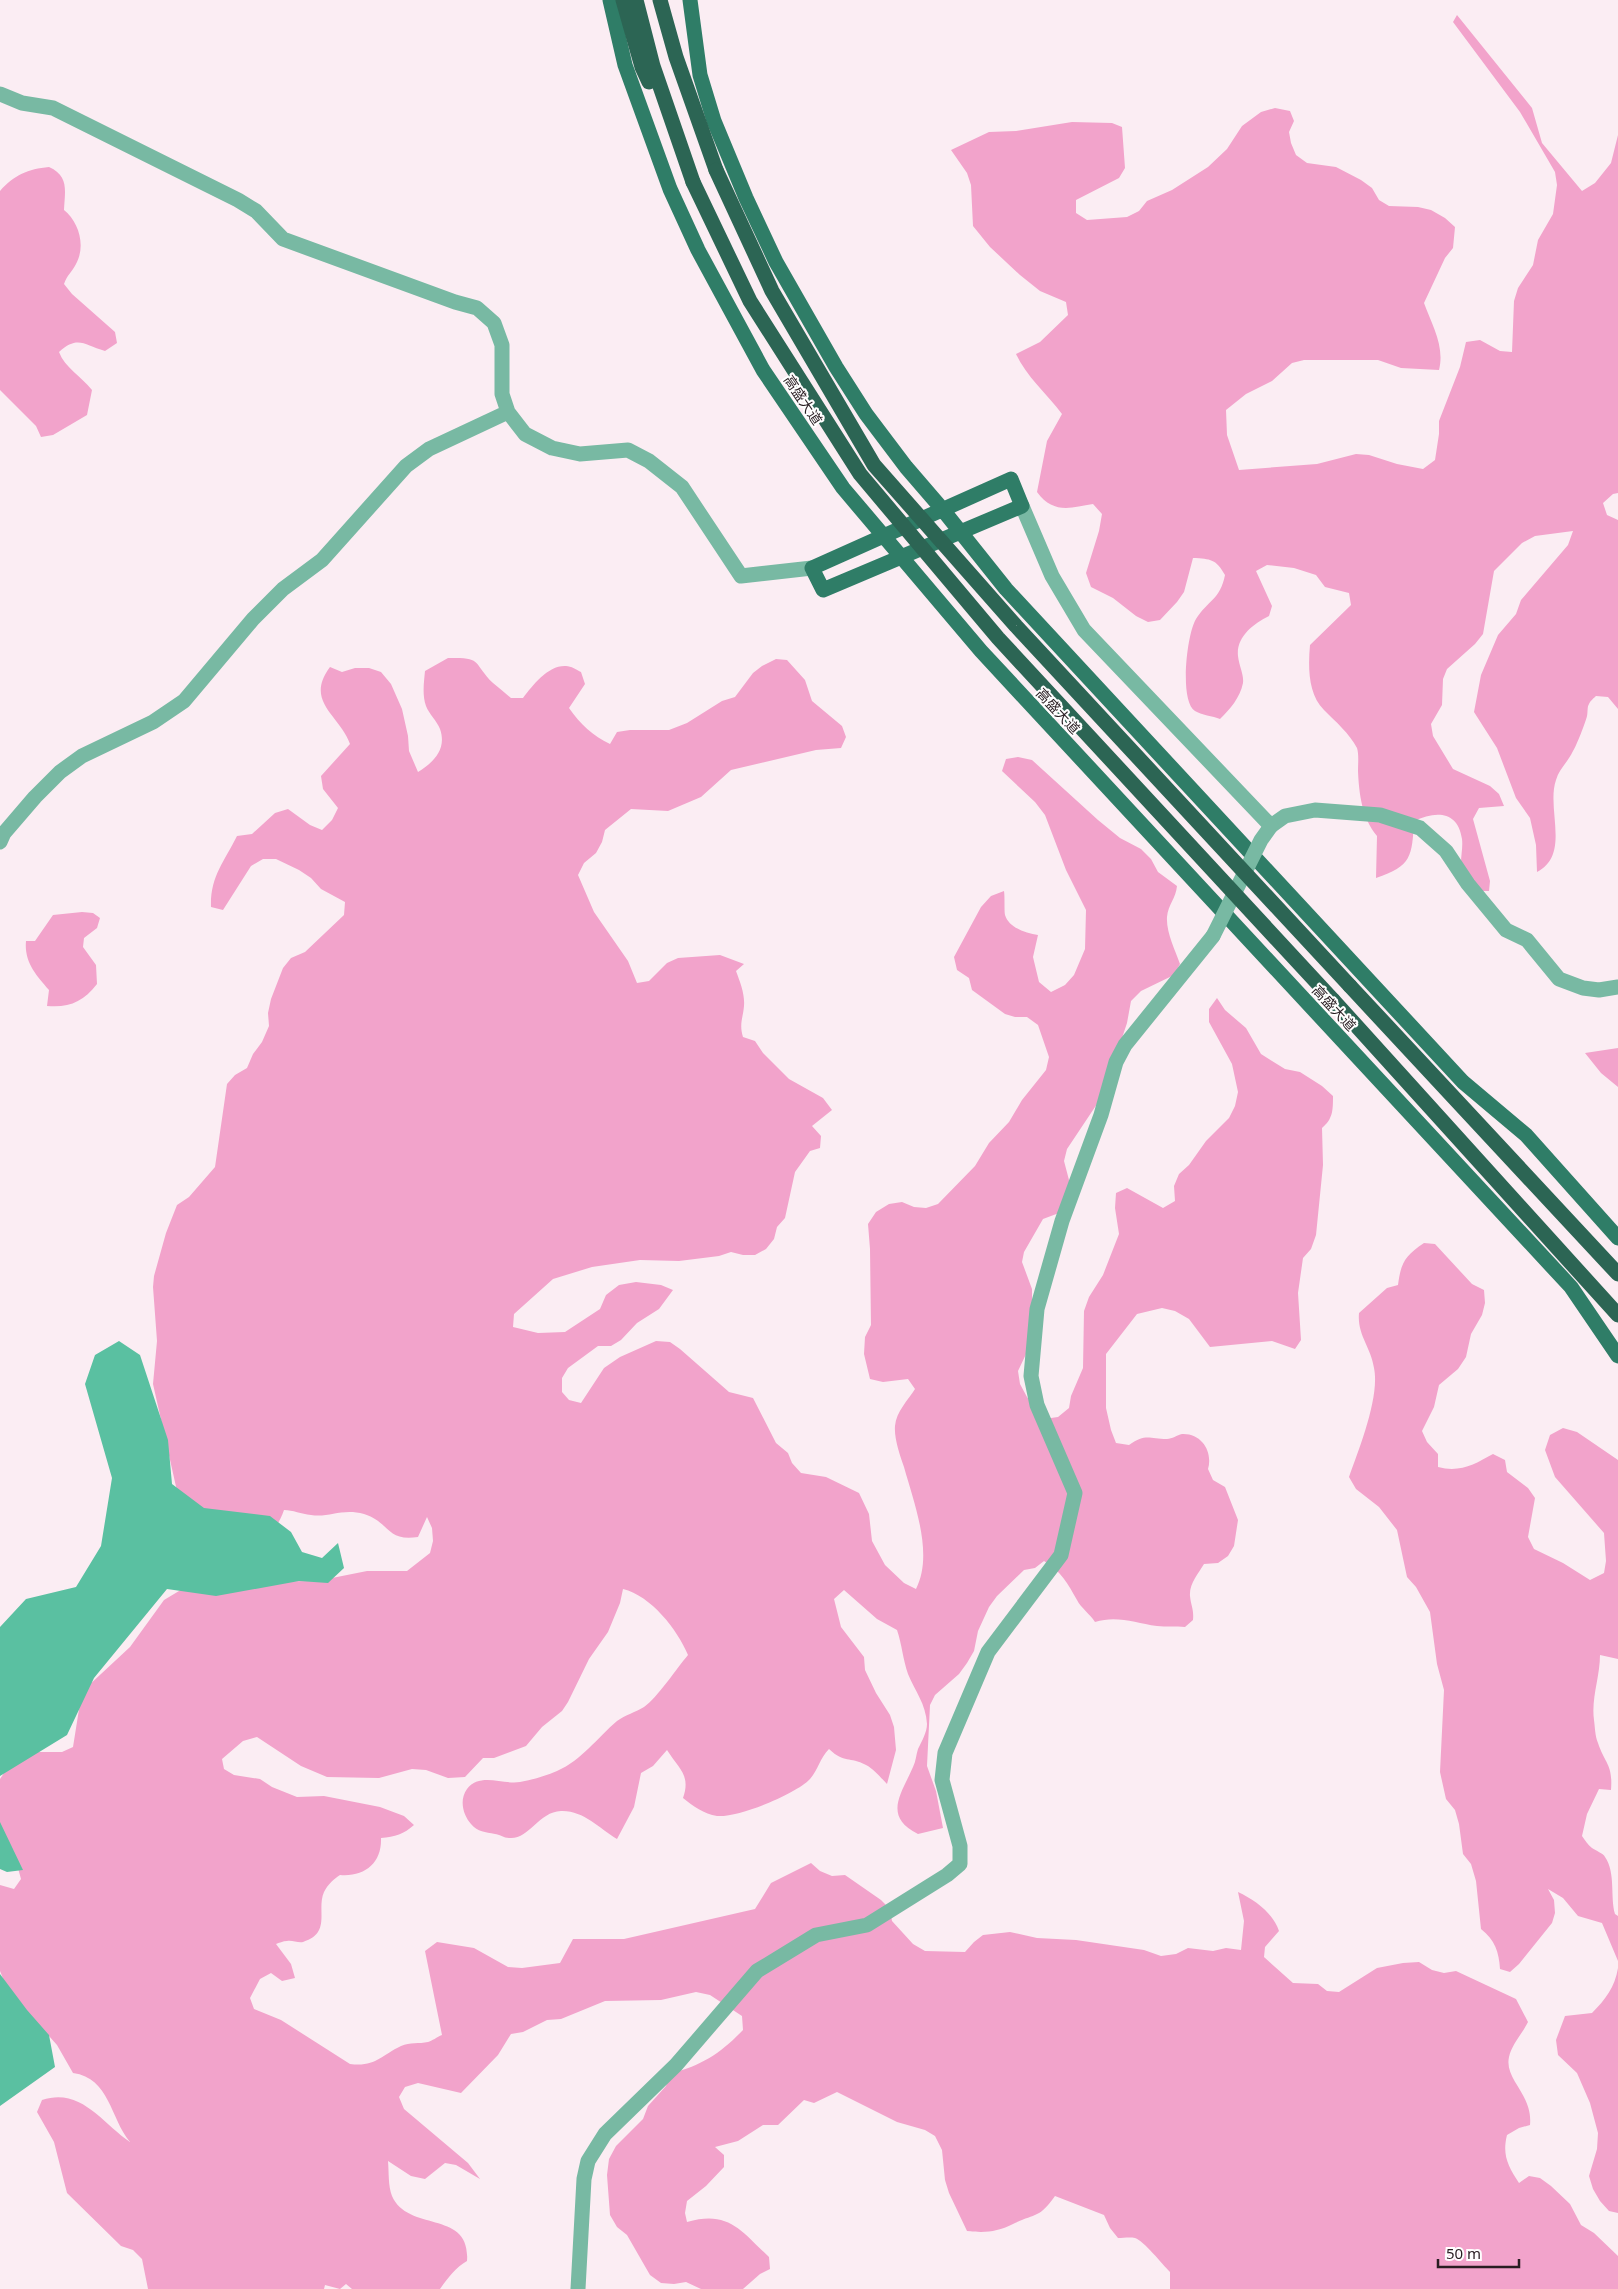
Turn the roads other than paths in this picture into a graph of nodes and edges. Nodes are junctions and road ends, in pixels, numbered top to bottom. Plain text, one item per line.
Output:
1 (610, 0) edge
2 (623, 0) edge
3 (636, 0) edge
4 (660, 0) edge
5 (670, 0) edge
6 (690, 0) edge
7 (676, 57) junction
8 (0, 94) edge
9 (681, 148) junction
10 (508, 412) junction
11 (1022, 506) junction
12 (943, 510) junction
13 (961, 531) junction
14 (884, 536) junction
15 (901, 556) junction
16 (812, 568) junction
17 (1271, 826) junction
18 (0, 842) edge
19 (1618, 987) edge
20 (1618, 1238) edge
21 (1615, 1270) edge
22 (1588, 1279) junction
23 (1618, 1315) edge
24 (1618, 1321) edge
25 (1618, 1356) edge
26 (578, 2289) edge

1 - 14 main road, 高盛大道
2 - 9 highway
3 - 9 highway, 高盛大道
4 - 7 highway, 高盛大道
5 - 7 highway
6 - 12 main road
7 - 21 highway, 高盛大道, bridge
8 - 10 street
9 - 22 highway, 高盛大道, bridge
10 - 16 street
10 - 18 street
11 - 12 main road
11 - 13 main road
11 - 17 street
12 - 13 main road
12 - 14 main road
13 - 15 main road
13 - 20 main road
14 - 15 main road, 高盛大道
14 - 16 main road
15 - 16 main road
15 - 25 main road, 高盛大道
17 - 19 street
17 - 26 street, bridge
22 - 23 highway, 高盛大道
22 - 24 highway

